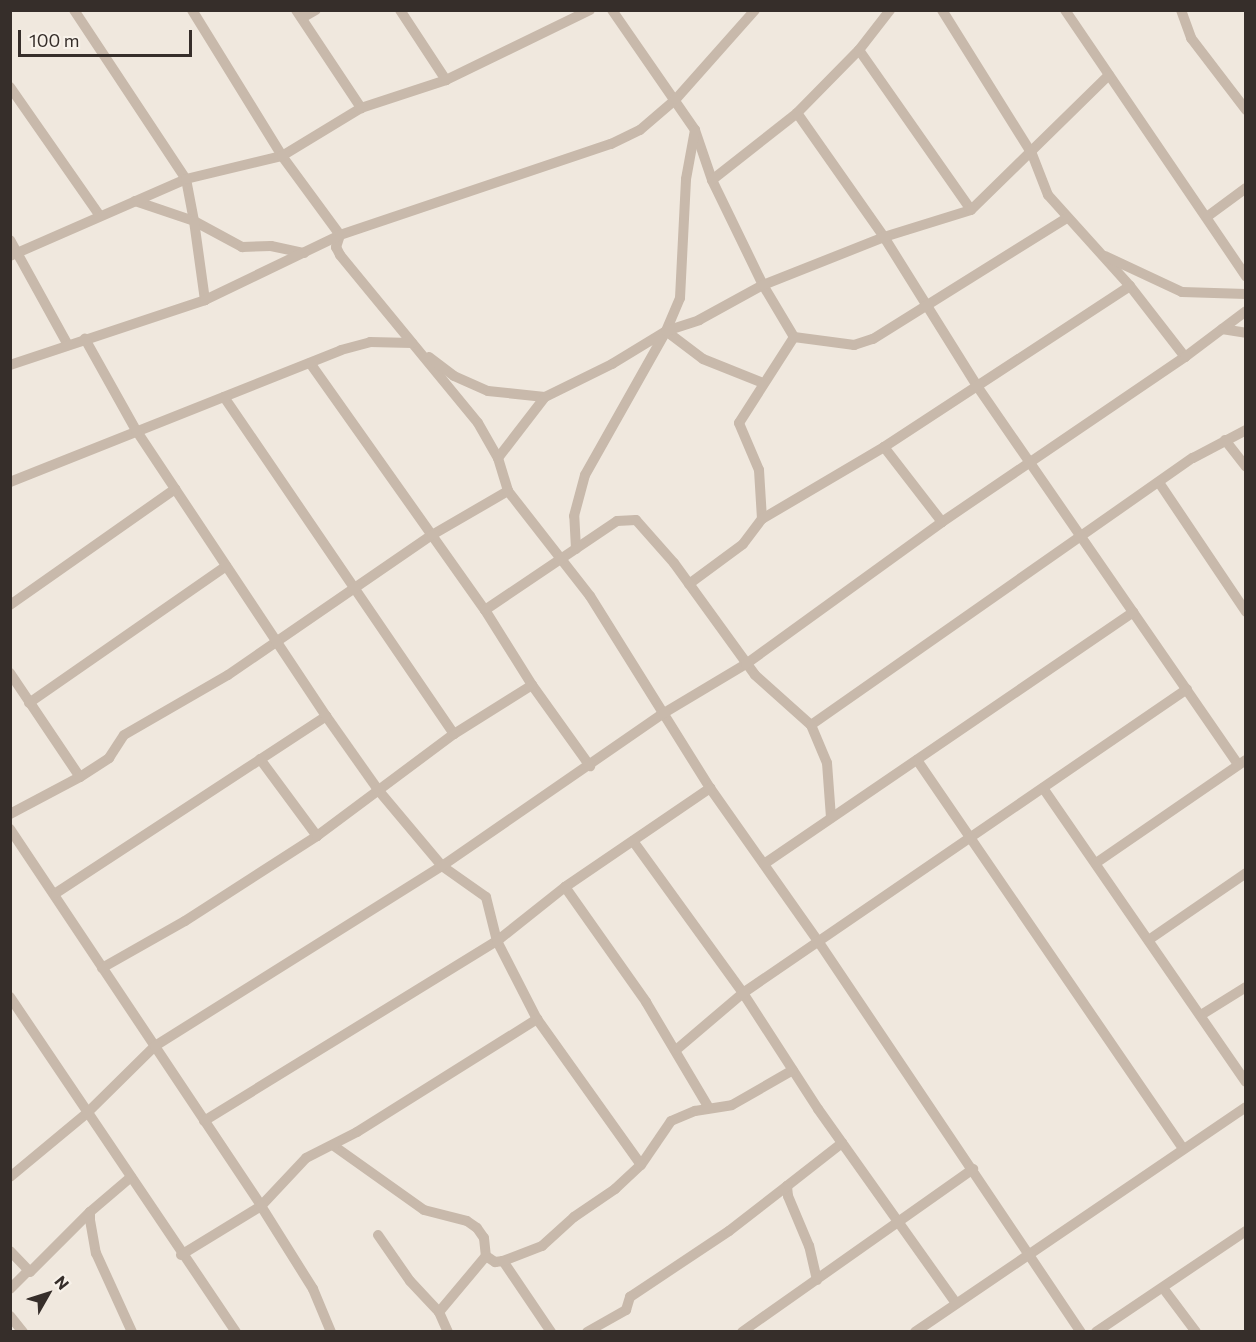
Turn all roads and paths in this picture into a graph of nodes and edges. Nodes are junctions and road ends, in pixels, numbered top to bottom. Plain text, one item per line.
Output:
1 (74, 10) edge
2 (192, 10) edge
3 (316, 10) edge
4 (400, 10) edge
5 (590, 10) edge
6 (612, 10) edge
7 (755, 10) edge
8 (874, 10) edge
9 (890, 10) edge
10 (942, 10) edge
11 (1065, 10) edge
12 (1181, 10) edge
13 (299, 14) edge
14 (881, 22) junction
15 (859, 50) junction
16 (1109, 75) junction
17 (446, 80) junction
18 (10, 87) edge
19 (676, 99) junction
20 (360, 108) junction
21 (1245, 110) edge
22 (797, 113) junction
23 (695, 130) junction
24 (1032, 154) junction
25 (282, 156) junction
26 (186, 179) junction
27 (712, 180) junction
28 (1245, 188) edge
29 (135, 201) junction
30 (970, 210) junction
31 (100, 216) junction
32 (1208, 216) junction
33 (1067, 219) junction
34 (194, 221) junction
35 (340, 235) junction
36 (884, 237) junction
37 (10, 240) edge
38 (304, 253) junction
39 (1099, 253) junction
40 (15, 254) edge
41 (1245, 276) edge
42 (763, 285) junction
43 (1130, 286) junction
44 (1245, 294) edge
45 (205, 300) junction
46 (927, 307) junction
47 (1245, 311) edge
48 (1222, 329) junction
49 (666, 331) junction
50 (1245, 333) edge
51 (794, 337) junction
52 (85, 339) junction
53 (410, 341) junction
54 (68, 345) junction
55 (1185, 357) junction
56 (310, 363) junction
57 (10, 365) edge
58 (763, 383) junction
59 (977, 386) junction
60 (224, 397) junction
61 (545, 397) junction
62 (1245, 429) edge
63 (137, 432) junction
64 (1225, 440) junction
65 (884, 447) junction
66 (498, 458) junction
67 (1033, 461) junction
68 (1245, 467) edge
69 (10, 482) edge
70 (1160, 484) junction
71 (175, 489) junction
72 (508, 490) junction
73 (762, 519) junction
74 (942, 522) junction
75 (432, 535) junction
76 (1083, 536) junction
77 (576, 549) junction
78 (561, 560) junction
79 (226, 566) junction
80 (689, 584) junction
81 (354, 588) junction
82 (10, 604) edge
83 (485, 610) junction
84 (1133, 612) junction
85 (1245, 612) edge
86 (275, 639) junction
87 (746, 664) junction
88 (10, 673) edge
89 (532, 685) junction
90 (1186, 689) junction
91 (29, 703) junction
92 (664, 713) junction
93 (326, 716) junction
94 (811, 725) junction
95 (454, 734) junction
96 (260, 759) junction
97 (917, 760) junction
98 (1242, 762) edge
99 (590, 766) junction
100 (81, 777) junction
101 (710, 788) junction
102 (1043, 788) junction
103 (379, 791) junction
104 (10, 814) edge
105 (831, 817) junction
106 (10, 830) edge
107 (316, 836) junction
108 (969, 837) junction
109 (633, 841) junction
110 (1096, 862) junction
111 (764, 864) junction
112 (441, 866) junction
113 (1245, 873) edge
114 (566, 888) junction
115 (56, 893) junction
116 (1150, 939) junction
117 (496, 941) junction
118 (818, 941) junction
119 (102, 968) junction
120 (1245, 987) edge
121 (743, 993) junction
122 (10, 997) edge
123 (1201, 1016) junction
124 (537, 1019) junction
125 (155, 1046) junction
126 (676, 1050) junction
127 (793, 1070) junction
128 (1245, 1082) edge
129 (1245, 1107) edge
130 (709, 1108) junction
131 (87, 1113) junction
132 (204, 1121) junction
133 (842, 1143) junction
134 (334, 1146) junction
135 (1183, 1149) junction
136 (641, 1165) junction
137 (973, 1169) junction
138 (131, 1177) junction
139 (10, 1178) edge
140 (787, 1186) junction
141 (261, 1206) junction
142 (90, 1212) junction
143 (900, 1222) junction
144 (378, 1234) dead end
145 (1244, 1234) edge
146 (10, 1251) edge
147 (1030, 1252) junction
148 (181, 1255) junction
149 (486, 1256) junction
150 (503, 1261) junction
151 (28, 1271) junction
152 (817, 1280) junction
153 (1162, 1288) junction
154 (10, 1289) edge
155 (956, 1303) junction
156 (439, 1312) junction
157 (10, 1316) edge
158 (24, 1332) edge
159 (132, 1332) edge
160 (236, 1332) edge
161 (331, 1332) edge
162 (448, 1332) edge
163 (551, 1332) edge
164 (587, 1332) edge
165 (742, 1332) edge
166 (915, 1332) edge
167 (1081, 1332) edge
168 (1096, 1332) edge
169 (1196, 1332) edge

1 - 26 street
2 - 25 street
3 - 13 street
4 - 17 street
5 - 17 street
6 - 19 street
7 - 19 street
8 - 14 street
9 - 14 street
10 - 24 street
11 - 16 street
12 - 21 street
13 - 20 street
14 - 15 street
15 - 22 street
15 - 30 street
16 - 24 street
16 - 32 street
17 - 20 street
18 - 31 street
19 - 23 street
19 - 35 street
20 - 25 street
22 - 27 street
22 - 36 street
23 - 27 street
23 - 49 street
24 - 30 street
24 - 33 street
25 - 26 street
25 - 35 street
26 - 29 street
26 - 34 street
27 - 42 street
28 - 32 street
29 - 31 street
29 - 34 street
30 - 36 street
31 - 40 street
32 - 41 street
33 - 39 street
33 - 46 street
34 - 38 street
34 - 45 street
35 - 38 street
35 - 53 street
36 - 42 street
36 - 46 street
37 - 40 street
38 - 45 street
39 - 43 street
39 - 44 street
40 - 54 street
42 - 49 street
42 - 51 street
43 - 55 street
43 - 59 street
45 - 52 street
46 - 51 street
46 - 59 street
47 - 48 street
48 - 50 street
48 - 55 street
49 - 58 street
49 - 61 street
49 - 77 street
51 - 58 street
52 - 54 street
52 - 63 street
53 - 56 street
53 - 61 street
53 - 66 street
54 - 57 street
55 - 67 street
56 - 60 street
56 - 75 street
58 - 73 street
59 - 65 street
59 - 67 street
60 - 63 street
60 - 81 street
61 - 66 street
62 - 64 street
63 - 69 street
63 - 71 street
64 - 68 street
64 - 70 street
65 - 73 street
65 - 74 street
66 - 72 street
67 - 74 street
67 - 76 street
70 - 76 street
70 - 85 street
71 - 79 street
71 - 82 street
72 - 75 street
72 - 78 street
73 - 80 street
74 - 87 street
75 - 81 street
75 - 83 street
76 - 84 street
76 - 94 street
77 - 78 street
77 - 80 street
78 - 83 street
78 - 92 street
79 - 86 street
79 - 91 street
80 - 87 street
81 - 86 street
81 - 95 street
83 - 89 street
84 - 90 street
84 - 97 street
86 - 93 street
86 - 100 street
87 - 92 street
87 - 94 street
88 - 91 street
89 - 95 street
89 - 99 street
90 - 98 street
90 - 102 street
91 - 100 street
92 - 99 street
92 - 101 street
93 - 96 street
93 - 103 street
94 - 105 street
95 - 103 street
96 - 107 street
96 - 115 street
97 - 105 street
97 - 108 street
98 - 110 street
99 - 112 street
100 - 104 street
101 - 109 street
101 - 111 street
102 - 108 street
102 - 110 street
103 - 107 street
103 - 112 street
105 - 111 street
106 - 115 street
107 - 119 street
108 - 118 street
108 - 135 street
109 - 114 street
109 - 121 street
110 - 116 street
111 - 118 street
112 - 117 street
112 - 125 street
113 - 116 street
114 - 117 street
114 - 126 street
115 - 119 street
116 - 123 street
117 - 124 street
117 - 132 street
118 - 121 street
118 - 137 street
119 - 125 street
120 - 123 street
121 - 126 street
121 - 127 street
122 - 131 street
123 - 128 street
124 - 134 street
124 - 136 street
125 - 131 street
125 - 132 street
126 - 130 street
127 - 130 street
127 - 133 street
129 - 135 street
130 - 136 street
131 - 138 street
131 - 139 street
132 - 141 street
133 - 140 street
133 - 143 street
134 - 141 street
134 - 149 street
135 - 147 street
136 - 150 street
137 - 143 street
137 - 147 street
138 - 142 street
138 - 148 street
140 - 152 street
140 - 164 street
141 - 148 street
141 - 161 street
142 - 151 street
142 - 159 street
143 - 152 street
143 - 155 street
144 - 156 street
145 - 153 street
146 - 151 street
147 - 155 street
147 - 167 street
148 - 160 street
149 - 150 street
149 - 156 street
150 - 163 street
151 - 154 street
152 - 165 street
153 - 168 street
153 - 169 street
155 - 166 street
156 - 162 street
157 - 158 street

